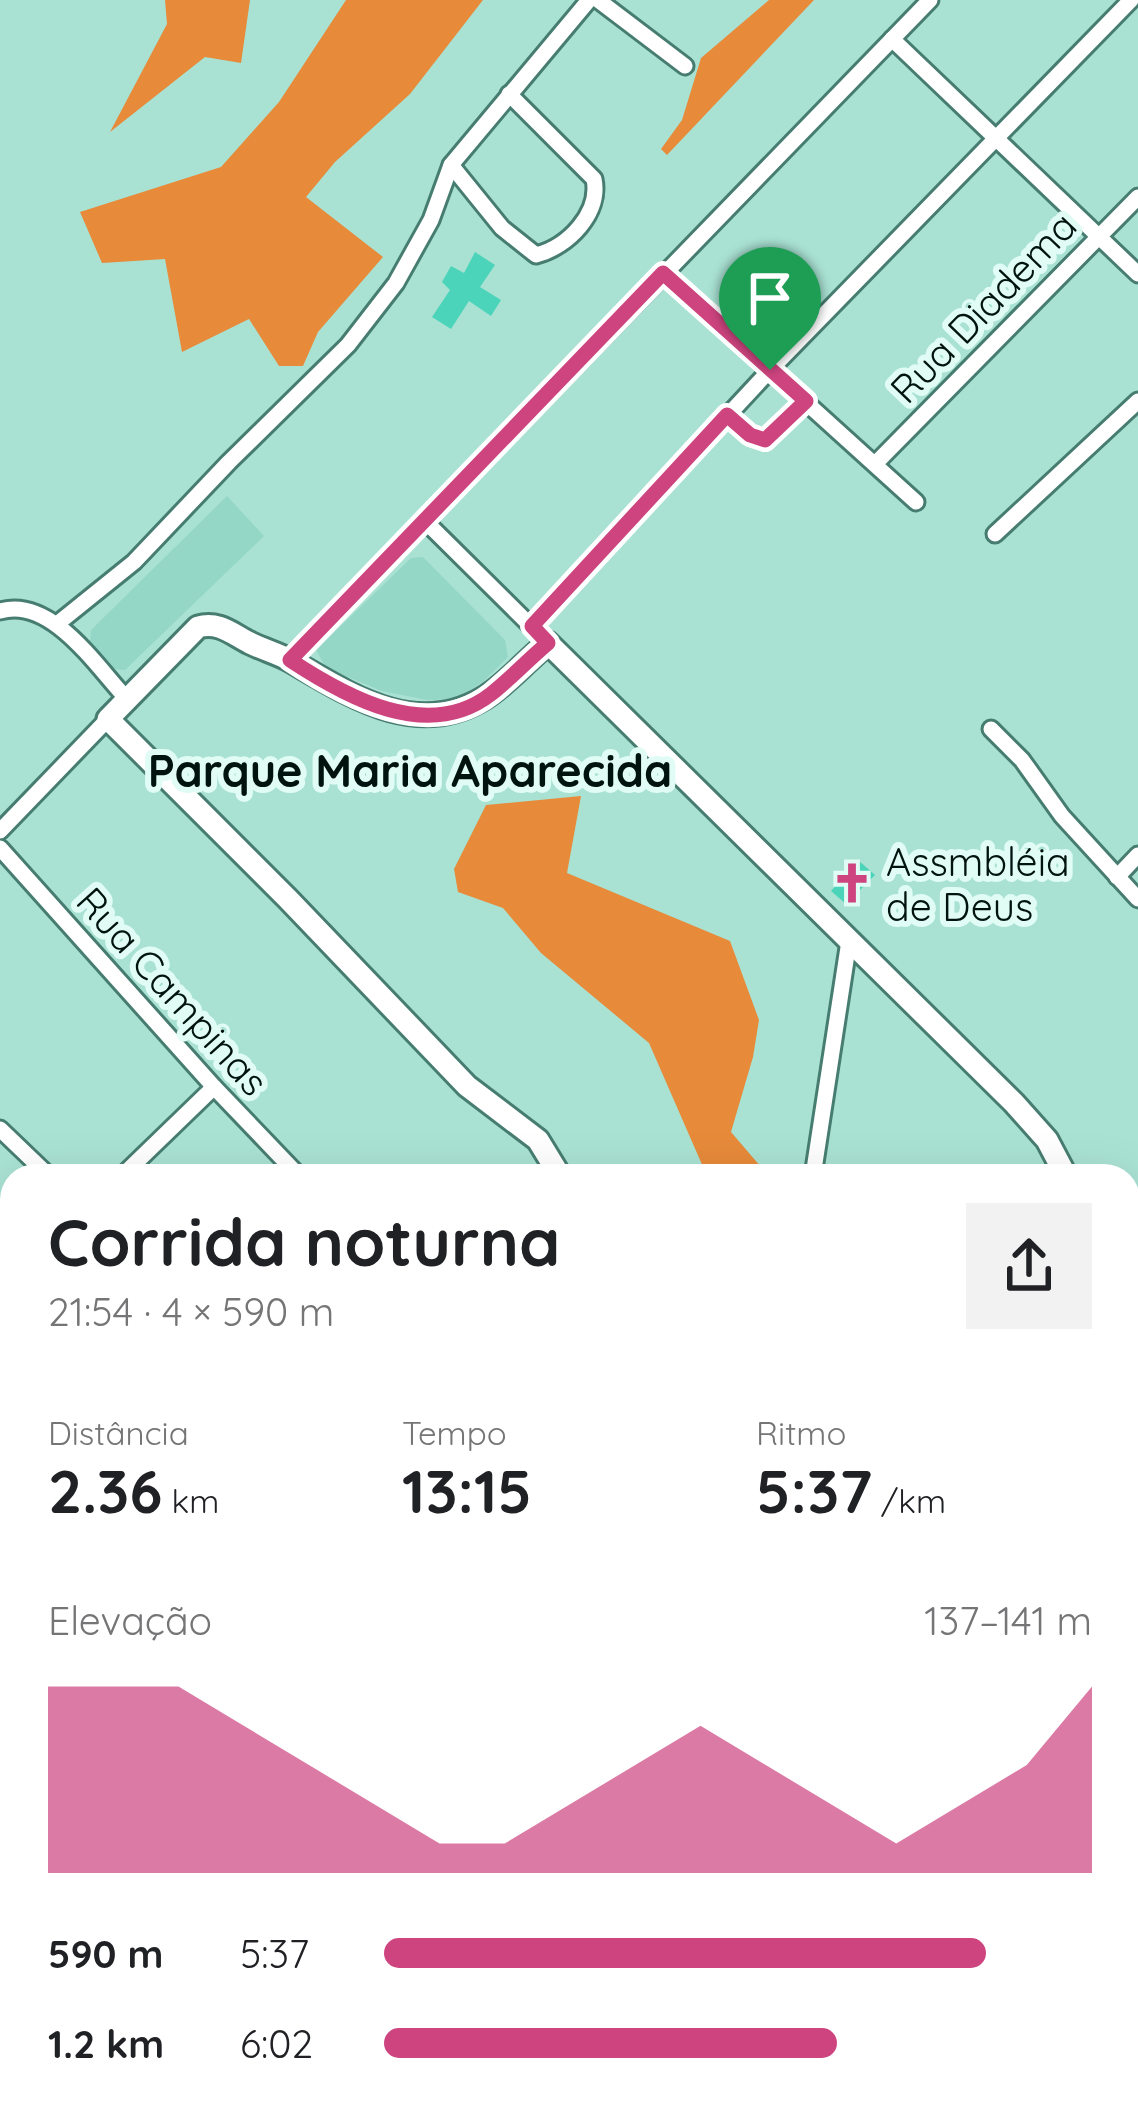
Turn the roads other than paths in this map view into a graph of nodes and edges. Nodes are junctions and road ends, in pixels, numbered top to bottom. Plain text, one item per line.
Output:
1 (589, 0) edge
2 (598, 0) edge
3 (930, 0) edge
4 (1131, 0) edge
5 (892, 39) junction
6 (685, 66) dead end
7 (509, 94) junction
8 (996, 138) junction
9 (451, 165) junction
10 (1138, 197) edge
11 (1099, 235) junction
12 (663, 273) junction
13 (1138, 274) edge
14 (770, 370) junction
15 (806, 401) junction
16 (1138, 401) edge
17 (727, 415) junction
18 (875, 464) junction
19 (916, 502) dead end
20 (424, 520) junction
21 (995, 534) dead end
22 (0, 611) edge
23 (57, 624) junction
24 (540, 634) junction
25 (290, 660) junction
26 (126, 698) junction
27 (108, 719) junction
28 (991, 729) dead end
29 (0, 832) edge
30 (0, 848) edge
31 (1138, 855) edge
32 (1118, 877) junction
33 (1138, 899) edge
34 (849, 941) junction
35 (214, 1088) junction
36 (0, 1130) edge
37 (36, 1164) edge
38 (135, 1164) edge
39 (287, 1164) edge
40 (553, 1164) edge
41 (815, 1164) edge
42 (1060, 1164) edge

1 - 7 street
2 - 6 street
3 - 5 street
4 - 8 street
5 - 8 street
5 - 12 street
7 - 9 street
7 - 9 street
8 - 11 street
8 - 14 street
9 - 23 street
10 - 11 street, Rua Diadema
11 - 13 street
11 - 18 street, Rua Diadema
12 - 14 street
12 - 20 street
14 - 15 street
14 - 17 street
15 - 17 lane
15 - 18 street
16 - 21 street
17 - 24 street
18 - 19 street
20 - 24 street
20 - 25 street
22 - 23 street
23 - 26 street
24 - 25 street
24 - 34 street
25 - 26 street
26 - 27 street
27 - 29 street
27 - 40 street
28 - 32 street
30 - 35 street, Rua Campinas
31 - 32 street
32 - 33 street
34 - 41 street
34 - 42 street
35 - 38 street
35 - 39 street, Rua Campinas
36 - 37 street

